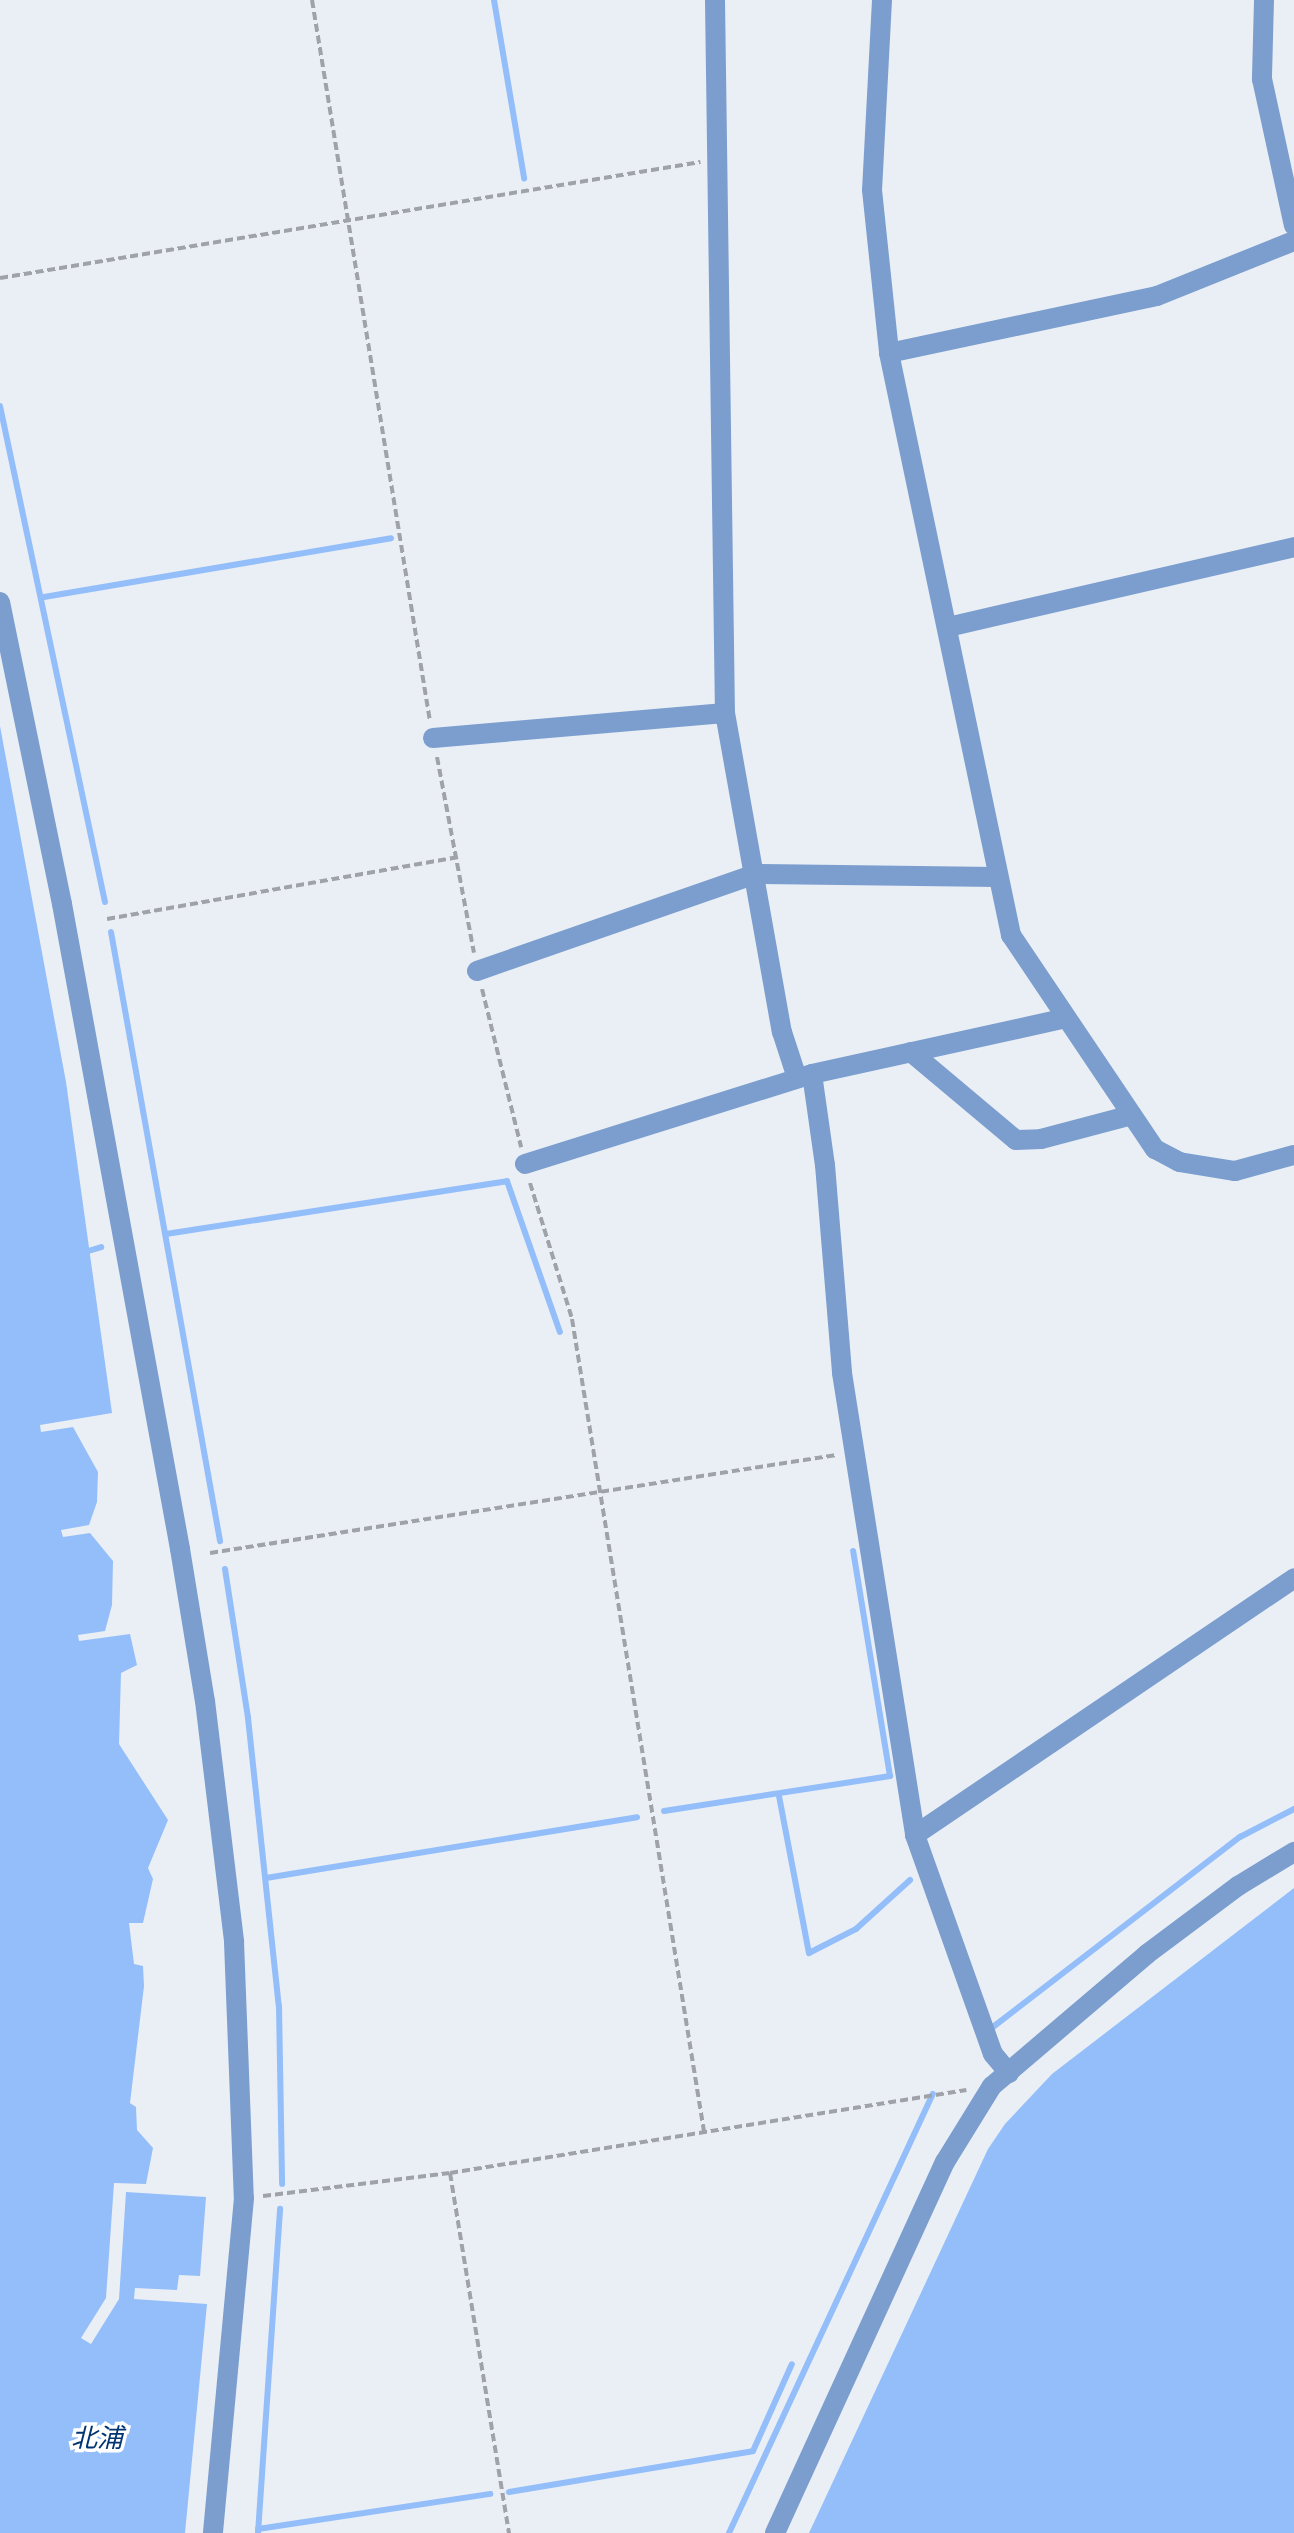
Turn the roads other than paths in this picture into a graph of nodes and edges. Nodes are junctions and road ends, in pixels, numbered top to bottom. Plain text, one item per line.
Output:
1 (715, 0) edge
2 (882, 0) edge
3 (1264, 0) edge
4 (1294, 226) edge
5 (1294, 241) edge
6 (889, 353) junction
7 (1294, 547) edge
8 (0, 602) edge
9 (948, 627) junction
10 (725, 713) junction
11 (433, 738) road end
12 (756, 874) junction
13 (996, 877) junction
14 (477, 971) road end
15 (1063, 1019) junction
16 (911, 1052) junction
17 (804, 1076) junction
18 (1128, 1116) junction
19 (1294, 1155) edge
20 (525, 1164) road end
21 (1294, 1578) edge
22 (915, 1835) junction
23 (1294, 1852) edge
24 (1009, 2073) junction
25 (213, 2533) edge
26 (775, 2533) edge

1 - 10 street
2 - 6 street
3 - 4 street
5 - 6 street
6 - 9 street
7 - 9 street
8 - 25 street
9 - 13 street
10 - 11 street
10 - 12 street
12 - 13 street
12 - 14 street
12 - 17 street
13 - 15 street
15 - 16 street
15 - 18 street
16 - 17 street
16 - 18 street
17 - 20 street
17 - 22 street
18 - 19 street
21 - 22 street
22 - 24 street
23 - 24 street
24 - 26 street

